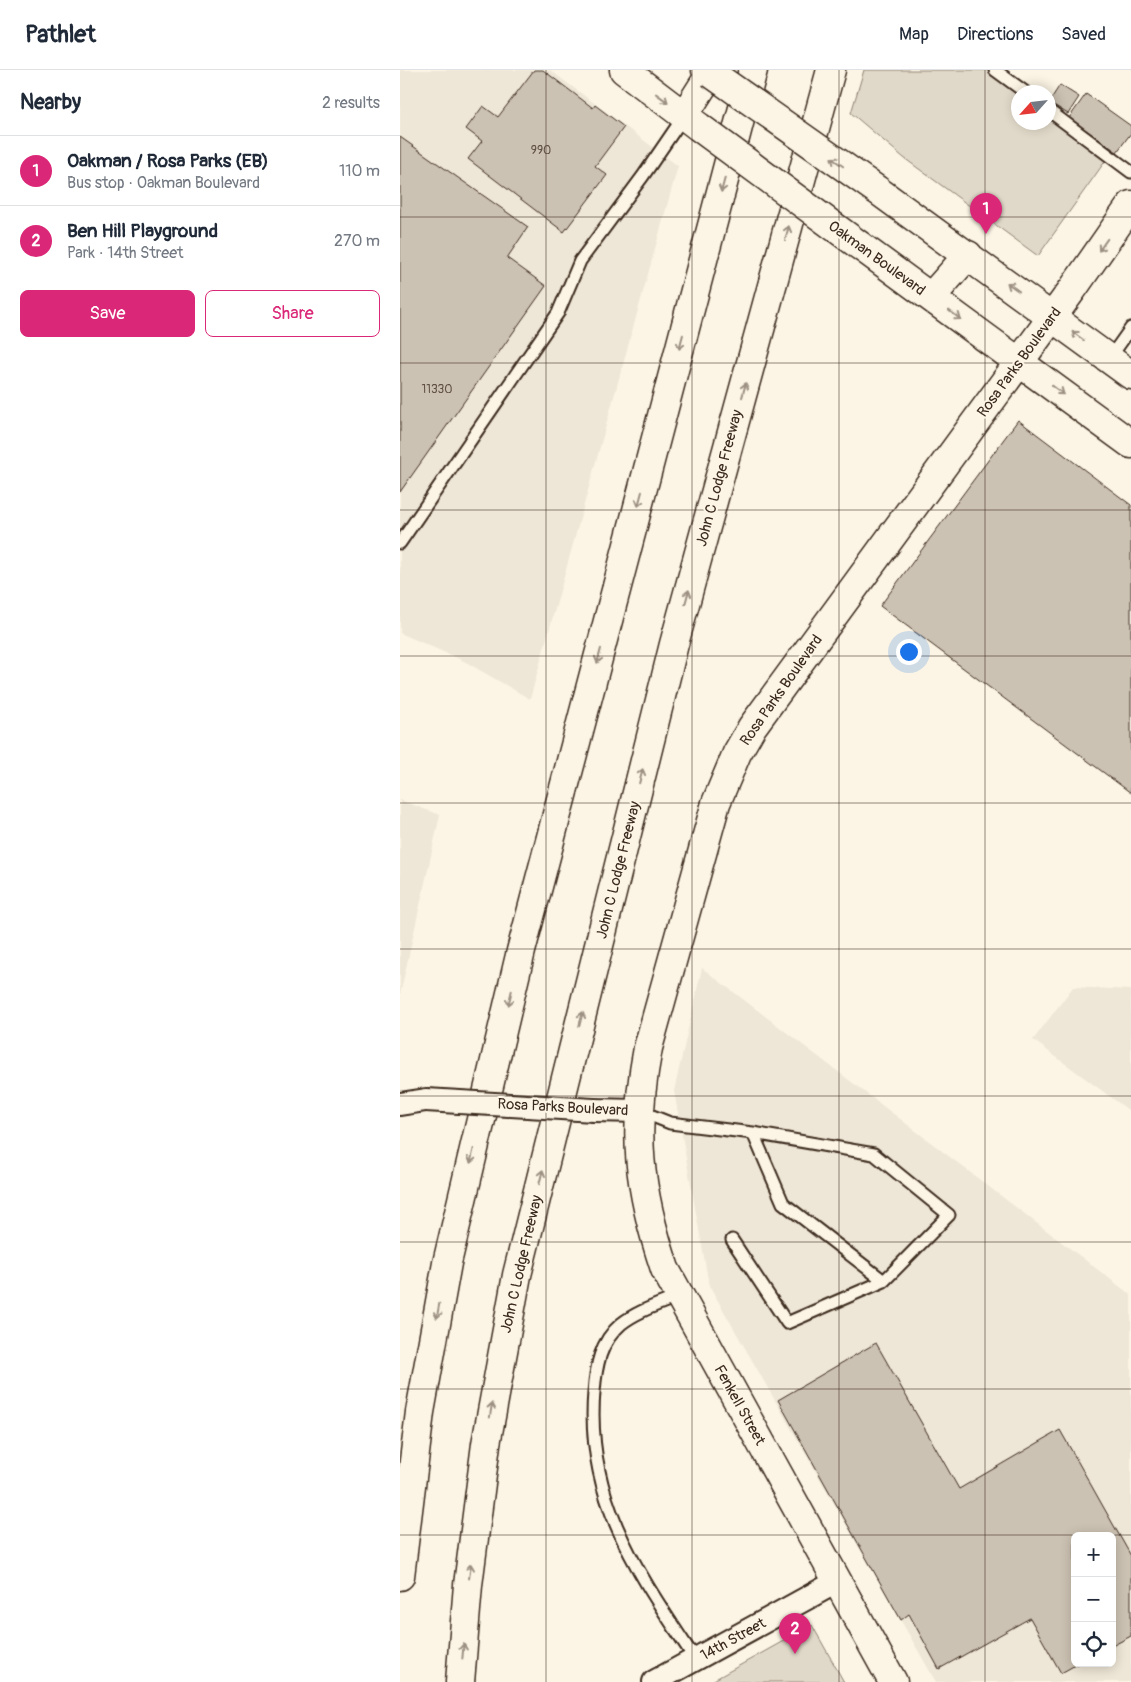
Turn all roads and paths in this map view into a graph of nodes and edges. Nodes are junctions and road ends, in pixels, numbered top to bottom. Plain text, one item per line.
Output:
1 (624, 70) edge
2 (753, 70) edge
3 (831, 70) edge
4 (995, 70) edge
5 (708, 72) edge
6 (1015, 85) edge
7 (1056, 116) edge
8 (692, 120) junction
9 (1131, 172) edge
10 (1131, 205) edge
11 (968, 255) junction
12 (931, 297) junction
13 (1052, 316) junction
14 (1131, 328) edge
15 (1109, 359) junction
16 (1019, 361) junction
17 (1131, 375) edge
18 (1131, 444) edge
19 (400, 543) edge
20 (400, 1104) edge
21 (638, 1111) junction
22 (753, 1133) junction
23 (732, 1240) dead end
24 (884, 1281) junction
25 (679, 1296) junction
26 (400, 1576) edge
27 (838, 1581) junction
28 (695, 1659) junction
29 (460, 1682) edge
30 (654, 1682) edge
31 (893, 1682) edge

1 -> 8 main road, Oakman Boulevard
2 -> 26 main road
29 -> 3 main road, John C Lodge Freeway
4 - 6 lane
5 - 8 main road
11 -> 5 main road, bridge
7 - 9 lane
8 - 12 main road, Oakman Boulevard, bridge
8 - 19 lane
10 -> 13 main road, Rosa Parks Boulevard
11 - 12 main road
13 -> 11 main road
12 -> 16 main road, Oakman Boulevard
15 -> 13 main road
13 - 16 main road, Rosa Parks Boulevard
14 - 15 lane
15 - 17 main road
16 -> 18 main road, Oakman Boulevard
16 - 21 main road, Rosa Parks Boulevard
20 - 21 street, Rosa Parks Boulevard, bridge
21 - 22 lane
21 - 25 main road, Fenkell Street
22 - 24 lane
22 - 24 lane
23 - 24 lane
25 - 27 main road, Fenkell Street
25 - 28 lane
27 - 28 street, 14th Street
27 - 31 main road, Fenkell Street
28 - 30 street, 14th Street

